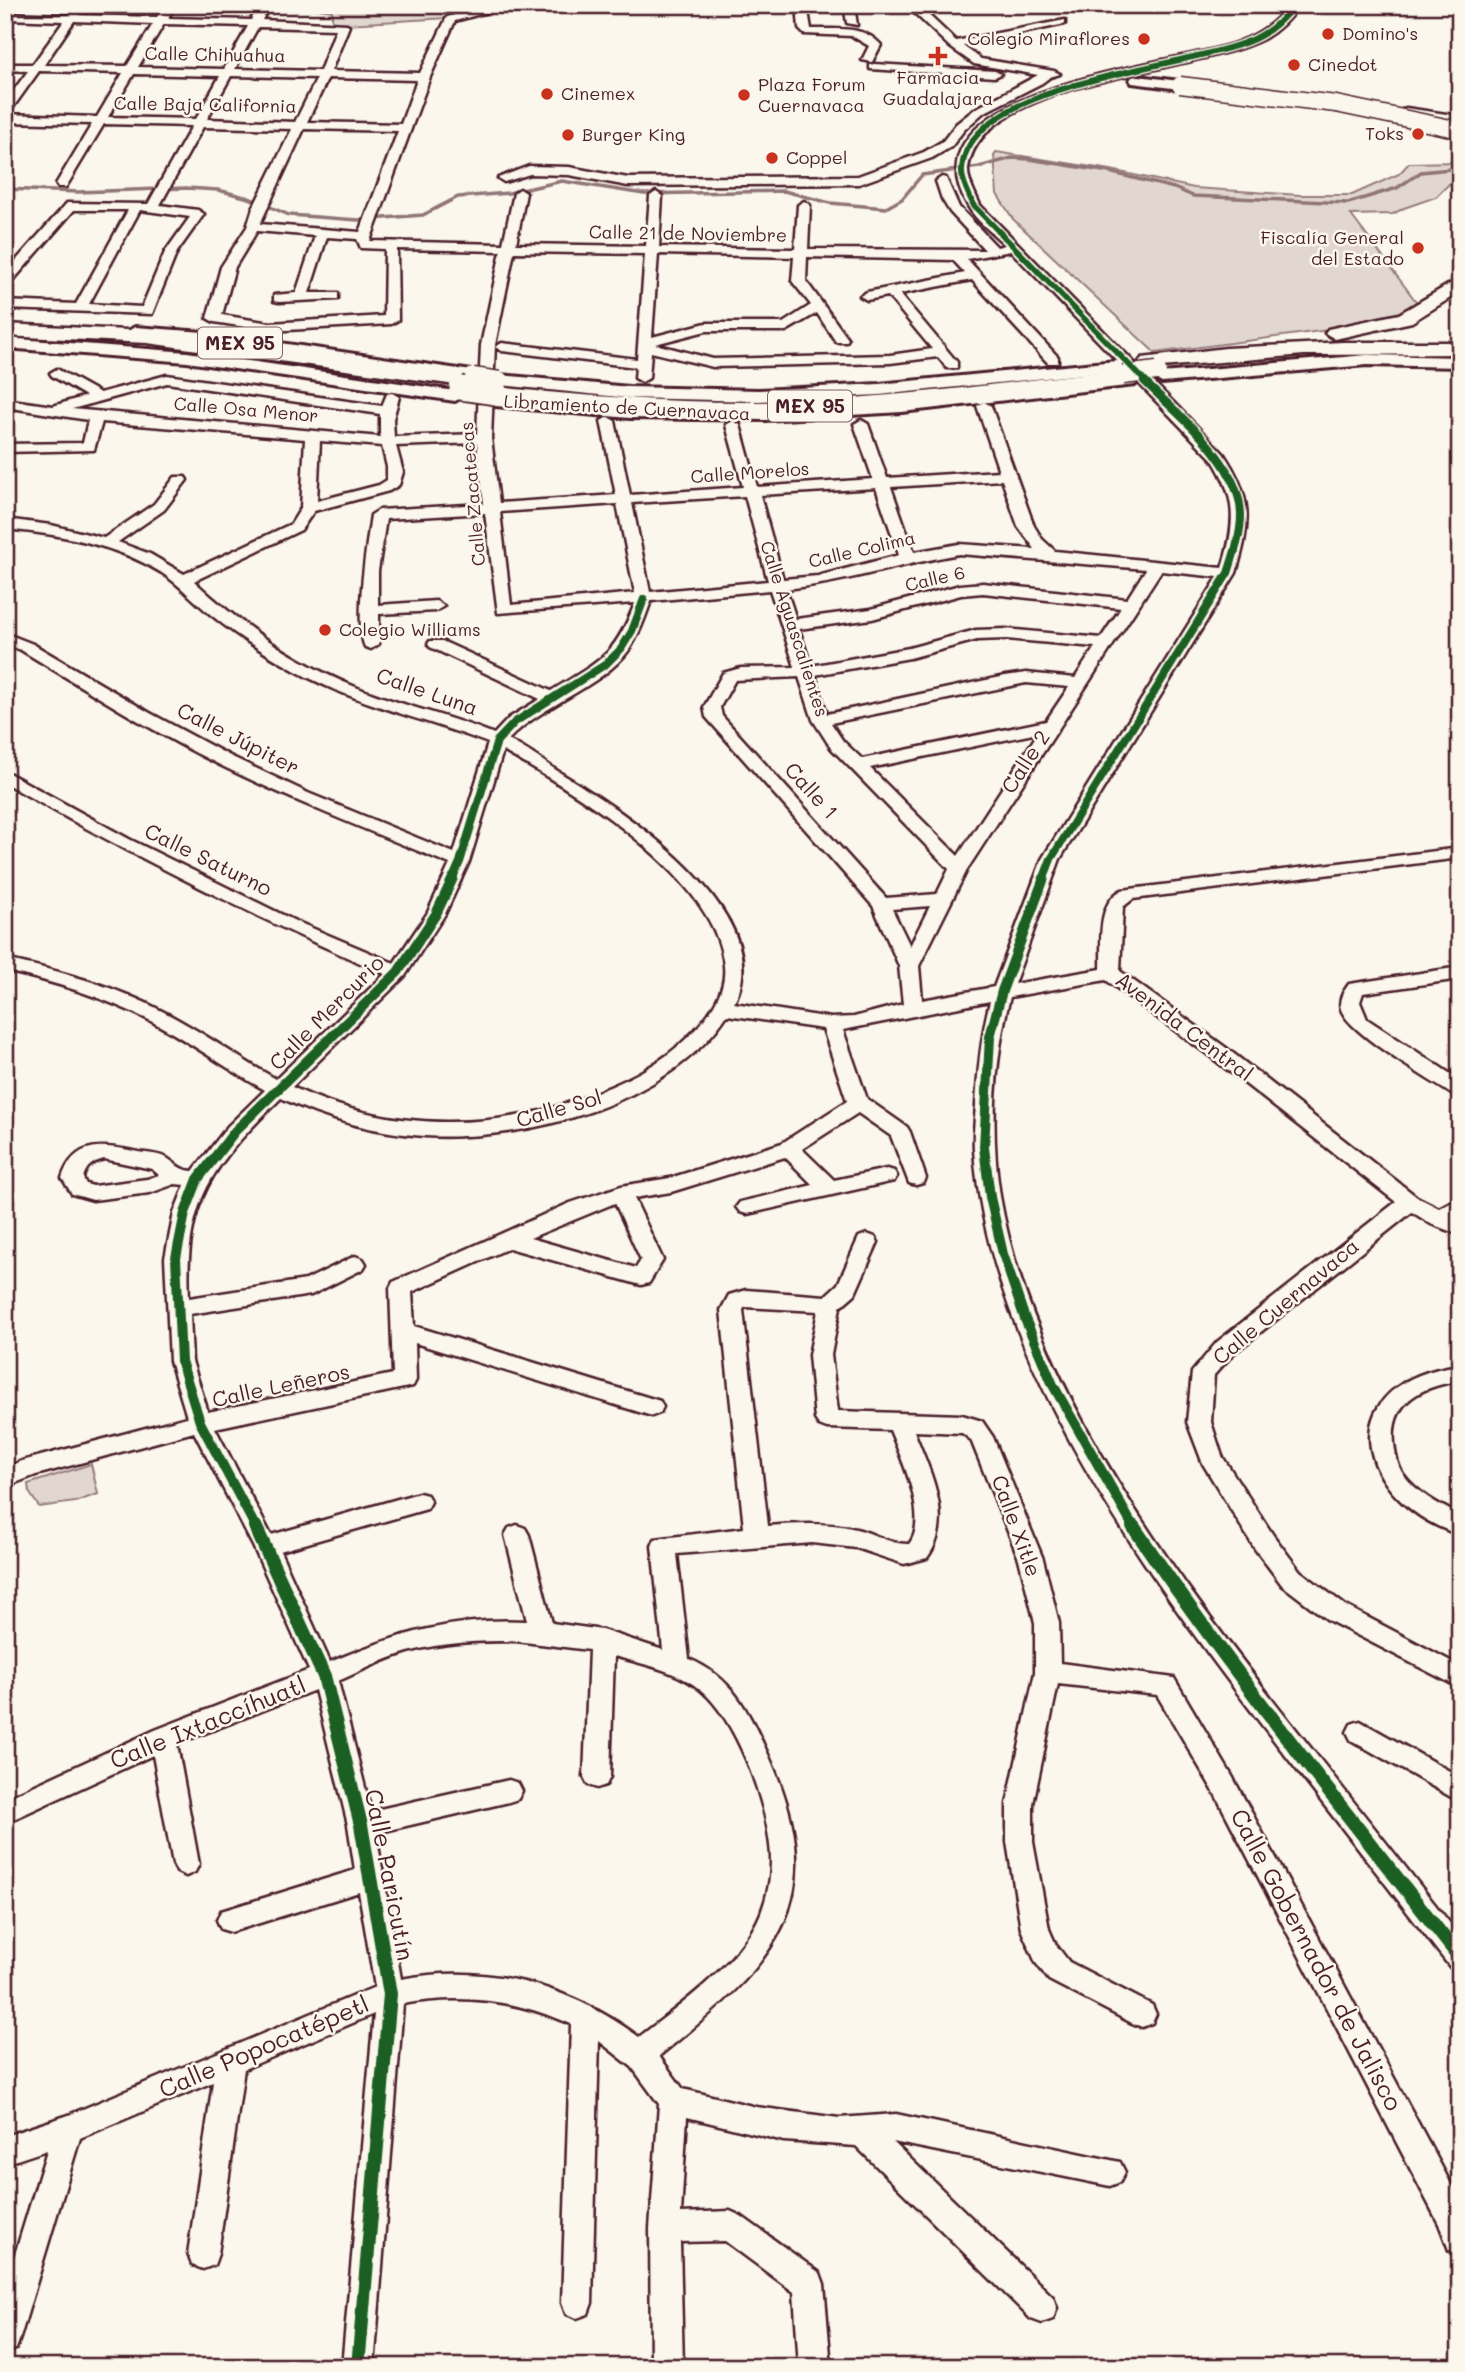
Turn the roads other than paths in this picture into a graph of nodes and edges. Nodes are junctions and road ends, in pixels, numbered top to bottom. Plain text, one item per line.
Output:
1 (80, 5) edge
2 (170, 5) edge
3 (265, 5) edge
4 (508, 5) edge
5 (802, 5) edge
6 (849, 5) edge
7 (911, 5) edge
8 (1294, 5) edge
9 (5, 16) edge
10 (71, 18) junction
11 (159, 21) junction
12 (1061, 22) dead end
13 (853, 23) dead end
14 (255, 24) junction
15 (954, 45) junction
16 (866, 64) junction
17 (986, 65) junction
18 (5, 67) edge
19 (36, 68) junction
20 (1024, 69) junction
21 (129, 70) junction
22 (228, 72) junction
23 (1047, 73) junction
24 (324, 75) junction
25 (424, 77) junction
26 (1098, 77) junction
27 (1137, 80) junction
28 (1358, 106) junction
29 (5, 111) edge
30 (5, 118) edge
31 (1431, 119) junction
32 (99, 120) junction
33 (1460, 120) edge
34 (200, 123) junction
35 (299, 125) junction
36 (405, 128) junction
37 (1460, 128) edge
38 (1460, 137) edge
39 (504, 178) dead end
40 (942, 181) dead end
41 (62, 184) dead end
42 (520, 193) dead end
43 (656, 196) dead end
44 (804, 205) dead end
45 (136, 206) junction
46 (152, 208) junction
47 (253, 226) junction
48 (322, 233) junction
49 (364, 239) junction
50 (391, 247) junction
51 (1013, 247) junction
52 (507, 249) junction
53 (652, 251) junction
54 (800, 252) junction
55 (994, 253) junction
56 (957, 256) junction
57 (975, 275) junction
58 (5, 281) edge
59 (1460, 284) edge
60 (803, 288) junction
61 (892, 292) junction
62 (786, 295) dead end
63 (333, 296) dead end
64 (867, 296) dead end
65 (301, 297) junction
66 (279, 298) dead end
67 (5, 305) edge
68 (818, 307) junction
69 (80, 308) junction
70 (5, 331) edge
71 (841, 340) dead end
72 (5, 343) edge
73 (645, 344) junction
74 (502, 347) dead end
75 (1460, 348) edge
76 (942, 352) junction
77 (1209, 354) junction
78 (1460, 356) edge
79 (1054, 360) dead end
80 (1460, 362) edge
81 (1314, 363) junction
82 (953, 365) dead end
83 (1156, 370) junction
84 (57, 373) dead end
85 (1460, 375) edge
86 (465, 385) junction
87 (99, 398) junction
88 (5, 403) edge
89 (984, 406) dead end
90 (50, 411) junction
91 (96, 417) junction
92 (608, 421) dead end
93 (861, 424) dead end
94 (733, 425) dead end
95 (313, 434) junction
96 (484, 438) junction
97 (387, 442) junction
98 (5, 448) edge
99 (1010, 475) junction
100 (180, 480) dead end
101 (881, 483) junction
102 (752, 492) junction
103 (625, 500) junction
104 (309, 508) junction
105 (492, 509) junction
106 (5, 524) edge
107 (105, 544) junction
108 (1050, 555) junction
109 (908, 558) junction
110 (1156, 566) junction
111 (1228, 573) junction
112 (183, 580) junction
113 (777, 586) junction
114 (644, 599) junction
115 (1131, 604) junction
116 (436, 606) dead end
117 (369, 610) junction
118 (504, 610) joint
119 (790, 625) junction
120 (5, 638) edge
121 (1107, 643) junction
122 (371, 644) dead end
123 (436, 644) dead end
124 (805, 672) junction
125 (1078, 683) junction
126 (552, 698) junction
127 (821, 720) junction
128 (1049, 726) junction
129 (498, 741) junction
130 (858, 765) junction
131 (5, 776) edge
132 (1460, 853) edge
133 (460, 862) junction
134 (958, 868) junction
135 (943, 899) junction
136 (881, 904) junction
137 (5, 965) edge
138 (909, 966) junction
139 (398, 972) junction
140 (1110, 973) junction
141 (1460, 973) edge
142 (1002, 991) junction
143 (722, 1008) junction
144 (913, 1008) junction
145 (831, 1024) junction
146 (278, 1089) junction
147 (1460, 1090) edge
148 (858, 1103) junction
149 (789, 1148) junction
150 (887, 1176) dead end
151 (174, 1177) dead end
152 (916, 1178) dead end
153 (198, 1179) junction
154 (828, 1187) junction
155 (621, 1193) junction
156 (1410, 1202) junction
157 (1460, 1204) edge
158 (747, 1208) dead end
159 (1439, 1219) junction
160 (1460, 1228) edge
161 (508, 1240) junction
162 (867, 1242) dead end
163 (355, 1264) dead end
164 (830, 1304) junction
165 (178, 1308) junction
166 (402, 1331) junction
167 (1460, 1373) edge
168 (652, 1406) dead end
169 (898, 1420) junction
170 (200, 1422) junction
171 (5, 1478) edge
172 (419, 1502) dead end
173 (1460, 1526) edge
174 (517, 1535) dead end
175 (757, 1538) junction
176 (265, 1546) junction
177 (542, 1632) junction
178 (602, 1640) junction
179 (677, 1666) junction
180 (1048, 1672) junction
181 (324, 1676) junction
182 (1460, 1678) edge
183 (1360, 1731) dead end
184 (163, 1738) junction
185 (597, 1777) dead end
186 (509, 1791) dead end
187 (1460, 1791) edge
188 (5, 1812) edge
189 (361, 1825) junction
190 (186, 1864) dead end
191 (370, 1877) junction
192 (231, 1920) dead end
193 (1460, 1958) edge
194 (390, 1994) junction
195 (1142, 2014) dead end
196 (585, 2017) junction
197 (639, 2054) junction
198 (231, 2059) junction
199 (674, 2099) junction
200 (68, 2129) junction
201 (864, 2134) junction
202 (5, 2150) edge
203 (1110, 2172) dead end
204 (665, 2228) junction
205 (1460, 2239) edge
206 (203, 2254) dead end
207 (576, 2303) dead end
208 (1042, 2308) dead end
209 (5, 2338) edge
210 (358, 2367) edge
211 (667, 2367) edge
212 (815, 2367) edge

1 - 10 street
2 - 11 street
3 - 14 street
4 - 25 street
5 - 16 street
6 - 13 street
7 - 15 street
8 - 26 street
9 - 10 street
10 - 11 street
10 - 19 street
11 - 14 street
11 - 21 street
12 - 15 street
14 - 22 street
14 - 24 street
15 - 17 street
16 - 17 street
16 - 20 street
17 - 20 street
18 - 19 street, Calle Chihuahua
19 - 21 street, Calle Chihuahua
19 - 29 street
20 - 23 street
21 - 22 street, Calle Chihuahua
21 - 32 street
22 - 24 street, Calle Chihuahua
22 - 34 street
23 - 26 street
23 - 39 street
24 - 25 street, Calle Chihuahua
24 - 35 street
25 - 36 street
26 - 27 street
26 - 28 street
26 - 51 street
27 - 28 street
27 - 37 main road, bridge
28 - 31 street
30 - 32 street, Calle Baja California
31 - 33 street
31 - 37 street
31 - 38 main road
32 - 34 street, Calle Baja California
32 - 41 street
34 - 35 street, Calle Baja California
34 - 46 street
35 - 36 street, Calle Baja California
35 - 47 street
36 - 49 street
40 - 55 street
42 - 52 street, Calle Zacatecas
43 - 53 street
44 - 54 street
45 - 46 street
45 - 58 street
45 - 69 street
46 - 69 street
47 - 48 street, Calle 21 de Noviembre
47 - 50 street
48 - 49 street, Calle 21 de Noviembre
48 - 65 street
49 - 50 street, Calle 21 de Noviembre
50 - 52 street, Calle 21 de Noviembre
51 - 55 street, Calle 21 de Noviembre
51 - 111 street
52 - 53 street, Calle 21 de Noviembre
52 - 96 street, Calle Zacatecas
53 - 54 street, Calle 21 de Noviembre
53 - 73 street
54 - 56 street, Calle 21 de Noviembre
54 - 60 street
55 - 56 street, Calle 21 de Noviembre
56 - 57 street
57 - 61 street
57 - 79 street
59 - 77 highway
60 - 62 street
60 - 68 street
61 - 64 street
61 - 76 street
63 - 65 street
65 - 66 street
67 - 69 street
68 - 71 street
68 - 73 street
70 - 86 highway, MEX 95
72 - 86 main road, MEX 95
73 - 74 street
73 - 76 street
75 - 77 highway, MEX 95
76 - 82 street
77 - 83 highway, MEX 95
78 - 83 highway, MEX 95
80 - 81 main road, MEX 95
81 - 83 main road, MEX 95
81 - 85 main road
83 - 86 highway, MEX 95, bridge
84 - 87 street
87 - 90 street
87 - 97 street
88 - 90 street, Calle Osa Menor
89 - 99 street
90 - 91 street, Calle Osa Menor
91 - 95 street, Calle Osa Menor
91 - 98 street
92 - 103 street
93 - 101 street
94 - 102 street, Calle Aguascalientes
95 - 97 street, Calle Osa Menor
95 - 104 street
96 - 97 street, Calle Osa Menor
96 - 105 street, Calle Zacatecas
97 - 104 street
99 - 101 street, Calle Morelos
99 - 108 street
100 - 107 street
101 - 102 street, Calle Morelos
101 - 109 street
102 - 103 street, Calle Morelos
102 - 113 street, Calle Aguascalientes
103 - 105 street, Calle Morelos
103 - 114 street
104 - 112 street
105 - 117 street, Calle Morelos
105 - 118 street, Calle Zacatecas
106 - 107 street, Calle Luna
107 - 112 street, Calle Luna
108 - 109 street, Calle Colima
108 - 110 street, Calle Colima
109 - 113 street, Calle Colima
110 - 111 street, Calle Colima
110 - 115 street, Calle 2
111 - 142 street
112 - 129 street, Calle Luna
113 - 114 street, Calle Colima
113 - 119 street, Calle Aguascalientes
114 - 118 street, Calle Colima
114 - 126 street, Calle Mercurio
115 - 119 street, Calle 6
115 - 121 street, Calle 2
116 - 117 street
117 - 122 street
119 - 124 street, Calle Aguascalientes
120 - 133 street, Calle Júpiter
121 - 124 street
121 - 125 street, Calle 2
123 - 126 street
124 - 127 street, Calle Aguascalientes
124 - 136 street, Calle 1
125 - 127 street
125 - 128 street, Calle 2
126 - 129 street, Calle Mercurio
127 - 130 street, Calle Aguascalientes
128 - 130 street
128 - 134 street, Calle 2
129 - 133 street, Calle Mercurio
129 - 143 street, Calle Luna
130 - 134 street, Calle Aguascalientes
131 - 139 street, Calle Saturno
132 - 140 street, Avenida Central
133 - 139 street, Calle Mercurio
134 - 135 street, Calle 2
135 - 136 street
135 - 138 street, Calle 2
136 - 138 street, Calle 1
137 - 146 street, Calle Sol
138 - 144 street, Calle 1
139 - 146 street, Calle Mercurio
140 - 142 street
140 - 156 street, Avenida Central
141 - 147 street
142 - 144 street
142 - 193 street
143 - 145 street
143 - 146 street, Calle Sol
144 - 145 street
145 - 148 street
146 - 153 street, Calle Mercurio
148 - 149 street, Calle Leñeros
148 - 152 street
149 - 154 street
149 - 155 street, Calle Leñeros
150 - 154 street
151 - 153 street
153 - 165 street, Calle Mercurio
154 - 158 street
155 - 161 street, Calle Leñeros
155 - 161 street
156 - 159 street, Avenida Central
156 - 182 street, Calle Cuernavaca
157 - 159 street
159 - 160 street, Avenida Central
161 - 166 street, Calle Leñeros
162 - 164 street
163 - 165 street
164 - 169 street, Calle Xitle
164 - 175 street
165 - 170 street, Calle Mercurio
166 - 168 street
166 - 170 street, Calle Leñeros
167 - 173 street
169 - 175 street
169 - 180 street, Calle Xitle
170 - 171 street, Calle Leñeros
170 - 176 street, Calle Paricutín
172 - 176 street
174 - 177 street
175 - 179 street
176 - 181 street, Calle Paricutín
177 - 178 street, Calle Ixtaccíhuatl
177 - 181 street, Calle Ixtaccíhuatl
178 - 179 street, Calle Ixtaccíhuatl
178 - 185 street
179 - 197 street, Calle Ixtaccíhuatl
180 - 195 street, Calle Xitle
180 - 205 street, Calle Gobernador de Jalisco
181 - 184 street, Calle Ixtaccíhuatl
181 - 189 street, Calle Paricutín
183 - 187 street
184 - 188 street, Calle Ixtaccíhuatl
184 - 190 street
186 - 189 street
189 - 191 street, Calle Paricutín
191 - 192 street
191 - 194 street, Calle Paricutín
194 - 196 street, Calle Popocatépetl
194 - 198 street, Calle Popocatépetl
194 - 210 street, Calle Paricutín
196 - 197 street, Calle Popocatépetl
196 - 207 street
197 - 199 street, Calle Popocatépetl
198 - 200 street, Calle Popocatépetl
198 - 206 street
199 - 201 street
199 - 204 street
200 - 202 street, Calle Popocatépetl
200 - 209 street
201 - 203 street
201 - 208 street
204 - 211 street
204 - 212 street

